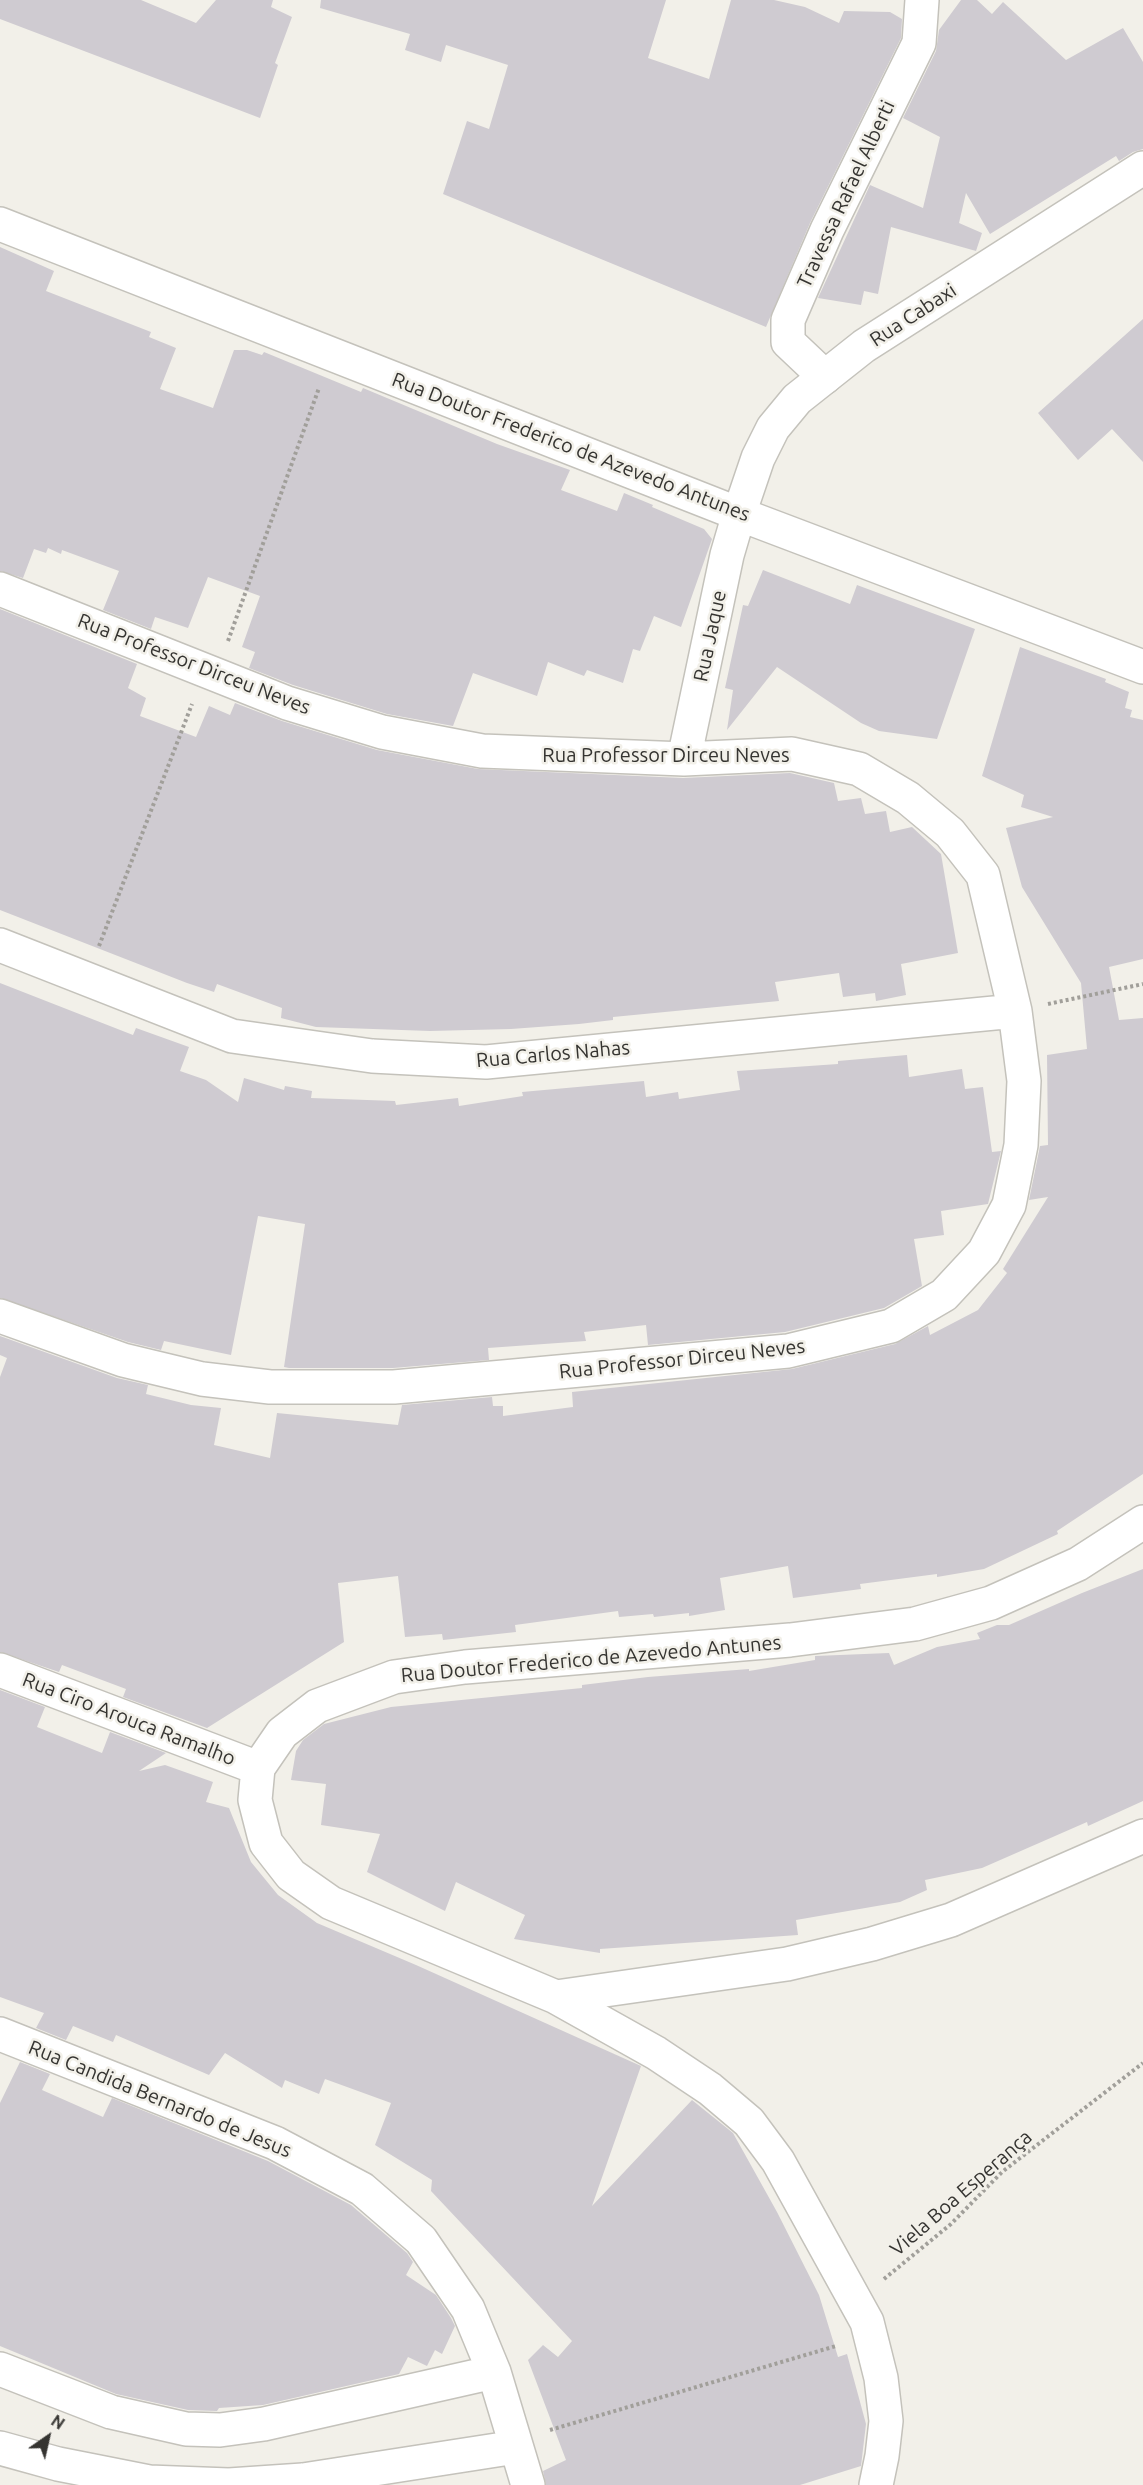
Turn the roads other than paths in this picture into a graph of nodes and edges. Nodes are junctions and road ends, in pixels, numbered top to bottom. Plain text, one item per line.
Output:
1 (922, 0) edge
2 (1143, 168) edge
3 (0, 224) edge
4 (825, 377) junction
5 (739, 514) junction
6 (0, 589) edge
7 (1143, 667) edge
8 (684, 759) junction
9 (0, 945) edge
10 (1015, 1011) junction
11 (0, 1316) edge
12 (1143, 1522) edge
13 (0, 1670) edge
14 (258, 1768) junction
15 (1143, 1836) edge
16 (556, 1997) junction
17 (0, 2034) edge
18 (0, 2369) edge
19 (494, 2372) junction
20 (515, 2444) junction
21 (0, 2448) edge
22 (229, 2485) edge
23 (528, 2485) edge
24 (876, 2485) edge

1 - 4 street, Travessa Rafael Alberti
2 - 4 street, Rua Cabaxi
3 - 5 street, Rua Doutor Frederico de Azevedo Antunes
4 - 5 street, Rua Cabaxi
5 - 7 street, Rua Doutor Frederico de Azevedo Antunes
5 - 8 street, Rua Jaque
6 - 8 street, Rua Professor Dirceu Neves
8 - 10 street, Rua Professor Dirceu Neves
9 - 10 street, Rua Carlos Nahas
10 - 11 street, Rua Professor Dirceu Neves
12 - 14 street, Rua Doutor Frederico de Azevedo Antunes
13 - 14 street, Rua Ciro Arouca Ramalho
14 - 16 street, Rua Doutor Frederico de Azevedo Antunes
15 - 16 street
16 - 24 street, Rua Doutor Frederico de Azevedo Antunes
17 - 19 street, Rua Candida Bernardo de Jesus
18 - 19 street
19 - 20 street, Rua Candida Bernardo de Jesus
20 - 22 street
20 - 23 street, Rua Candida Bernardo de Jesus
21 - 22 street

